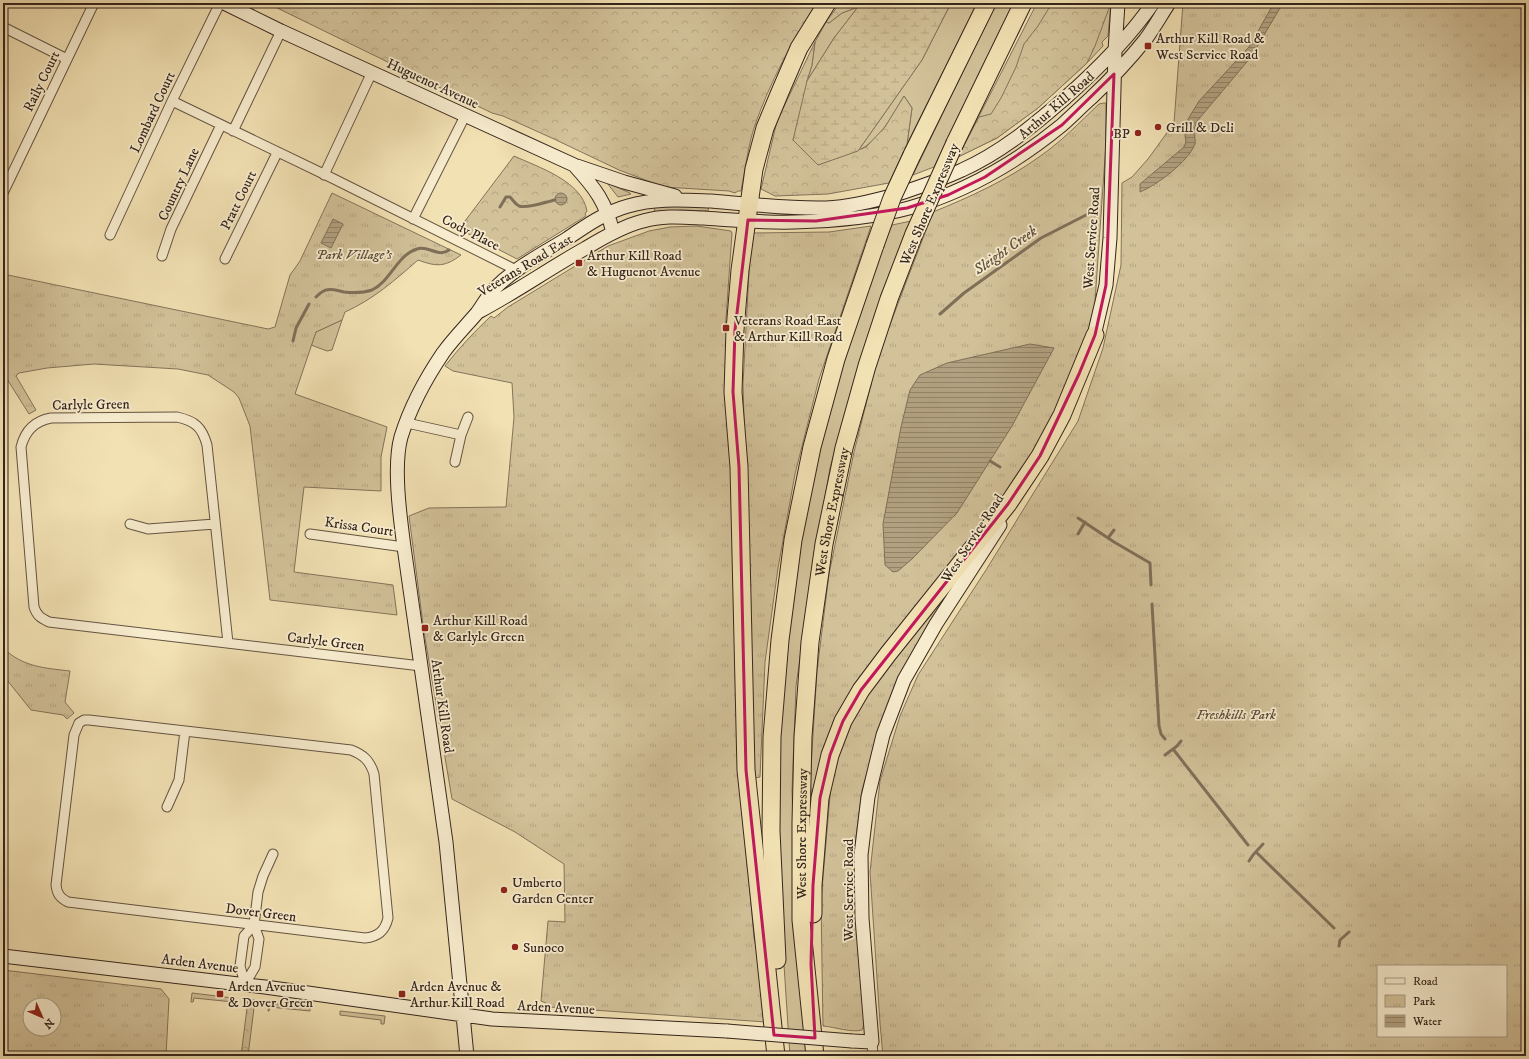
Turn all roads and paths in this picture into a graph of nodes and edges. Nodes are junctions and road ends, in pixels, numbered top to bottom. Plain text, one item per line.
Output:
1 (94, 3) edge
2 (220, 3) edge
3 (224, 3) edge
4 (827, 3) edge
5 (987, 3) edge
6 (1024, 3) edge
7 (1118, 3) edge
8 (1153, 3) edge
9 (1169, 3) edge
10 (3, 28) edge
11 (281, 31) junction
12 (1115, 51) junction
13 (67, 59) junction
14 (372, 72) junction
15 (1114, 74) junction
16 (172, 101) junction
17 (465, 116) junction
18 (221, 125) junction
19 (232, 131) junction
20 (277, 153) junction
21 (574, 165) junction
22 (324, 174) junction
23 (3, 193) edge
24 (688, 200) junction
25 (749, 212) junction
26 (608, 213) junction
27 (413, 219) junction
28 (613, 233) junction
29 (110, 234) dead end
30 (162, 256) dead end
31 (225, 259) dead end
32 (516, 270) junction
33 (478, 312) junction
34 (1095, 335) junction
35 (468, 417) dead end
36 (407, 423) junction
37 (461, 435) junction
38 (455, 462) dead end
39 (130, 524) dead end
40 (215, 524) junction
41 (310, 534) dead end
42 (404, 547) junction
43 (228, 643) junction
44 (421, 666) junction
45 (185, 731) junction
46 (167, 807) dead end
47 (274, 854) dead end
48 (254, 925) junction
49 (3, 956) edge
50 (245, 984) junction
51 (463, 1014) junction
52 (872, 1042) junction
53 (467, 1056) edge
54 (776, 1056) edge
55 (784, 1056) edge
56 (815, 1056) edge
57 (873, 1056) edge

1 - 13 street, Raily Court
2 - 16 street, Lombard Court
3 - 11 street, Huguenot Avenue
4 - 25 highway
5 - 55 highway, West Shore Expressway, bridge
6 - 56 highway, West Shore Expressway, bridge
7 - 12 street, West Service Road
8 - 12 street, Arthur Kill Road
9 - 15 street, Arthur Kill Road
10 - 13 street
11 - 14 street, Huguenot Avenue
11 - 19 street
12 - 15 street, West Service Road
12 - 25 street, Arthur Kill Road
13 - 23 street, Raily Court
14 - 17 street, Huguenot Avenue
14 - 22 street
15 - 25 street, Arthur Kill Road
15 - 34 street, West Service Road
16 - 18 street, Cody Place
16 - 29 street, Lombard Court
17 - 21 street, Huguenot Avenue
17 - 27 street
18 - 19 street, Cody Place
18 - 30 street, Country Lane
19 - 20 street, Cody Place
20 - 22 street, Cody Place
20 - 31 street, Pratt Court
21 - 24 street
21 - 26 street, Huguenot Avenue
22 - 27 street, Cody Place
24 - 25 street, Veterans Road East
24 - 26 street, Veterans Road East
25 - 28 street, Veterans Road East
25 - 54 highway
26 - 28 street, Huguenot Avenue
26 - 32 street, Veterans Road East
27 - 32 street, Cody Place
28 - 33 street, Veterans Road East
32 - 33 street, Veterans Road East
33 - 36 street, Arthur Kill Road
34 - 52 street, West Service Road
34 - 56 highway
35 - 37 street
36 - 37 street
36 - 42 street, Arthur Kill Road
37 - 38 street
39 - 40 street
40 - 43 street, Carlyle Green
40 - 43 street, Carlyle Green
41 - 42 street, Krissa Court
42 - 44 street, Arthur Kill Road
43 - 44 street, Carlyle Green
44 - 51 street, Arthur Kill Road
45 - 46 street
45 - 48 street, Dover Green
45 - 48 street, Dover Green
47 - 48 street
48 - 50 street
48 - 50 street
49 - 50 street, Arden Avenue
50 - 51 street, Arden Avenue
51 - 52 street, Arden Avenue, bridge
51 - 53 street, Arthur Kill Road
52 - 57 street

